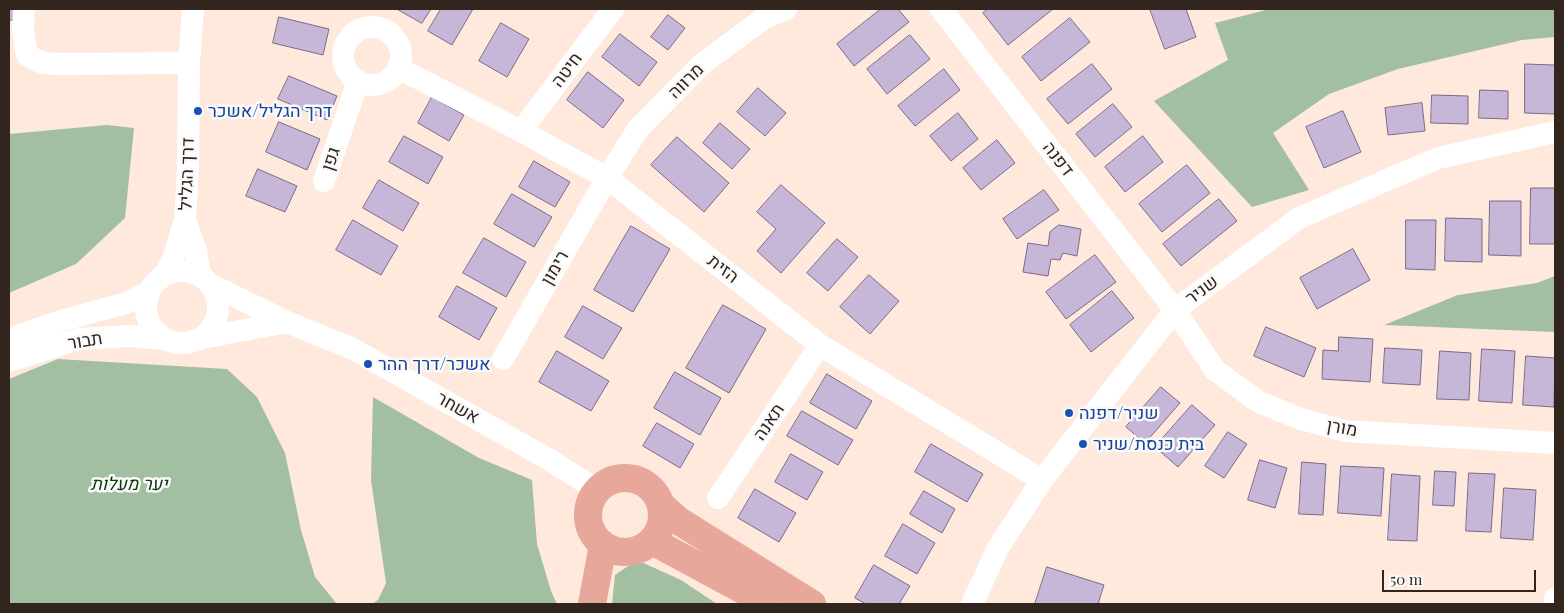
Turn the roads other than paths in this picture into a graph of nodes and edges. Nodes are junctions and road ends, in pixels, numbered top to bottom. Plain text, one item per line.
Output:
1 (24, 9) edge
2 (193, 9) edge
3 (613, 9) edge
4 (786, 9) edge
5 (940, 9) edge
6 (365, 19) edge
7 (189, 63) junction
8 (398, 68) junction
9 (358, 81) junction
10 (521, 130) junction
11 (1555, 132) edge
12 (608, 178) junction
13 (324, 181) dead end
14 (185, 220) junction
15 (165, 275) junction
16 (205, 279) junction
17 (149, 292) junction
18 (1175, 310) junction
19 (286, 322) junction
20 (164, 338) junction
21 (202, 338) junction
22 (9, 339) edge
23 (820, 345) junction
24 (503, 359) dead end
25 (9, 361) edge
26 (1555, 443) edge
27 (1042, 480) junction
28 (597, 490) junction
29 (718, 498) dead end
30 (661, 505) junction
31 (652, 541) junction
32 (603, 545) junction
33 (1555, 598) edge
34 (592, 604) edge
35 (769, 604) edge
36 (812, 604) edge
37 (972, 604) edge
38 (1555, 604) edge

1 - 7 street
2 - 7 street, דרך הגליל
3 - 10 street, חיטה
4 - 12 street, מרווה
5 - 18 street, דפנה
6 - 8 street
6 - 9 street
7 - 14 street, דרך הגליל
8 - 9 street
8 - 10 street, הזית
9 - 13 street, גפן
10 - 12 street, הזית
11 - 18 street, שניר
12 - 23 street, הזית
12 - 24 street, רימון
14 - 15 street, דרך הגליל
14 - 16 street, דרך הגליל
15 - 16 street
15 - 17 street
16 - 19 street, אשחר
16 - 21 street
17 - 20 street
17 - 22 street, תבור
18 - 26 street, מורן
18 - 27 street, שניר
19 - 21 street
19 - 28 street, אשחר
20 - 21 street
20 - 25 street, תבור
23 - 27 street, הזית
23 - 29 street, תאנה
27 - 37 street, שניר
28 - 30 main road
28 - 32 main road
30 - 31 main road
30 - 36 main road
31 - 32 main road
31 - 35 main road
32 - 34 main road
33 - 38 street

